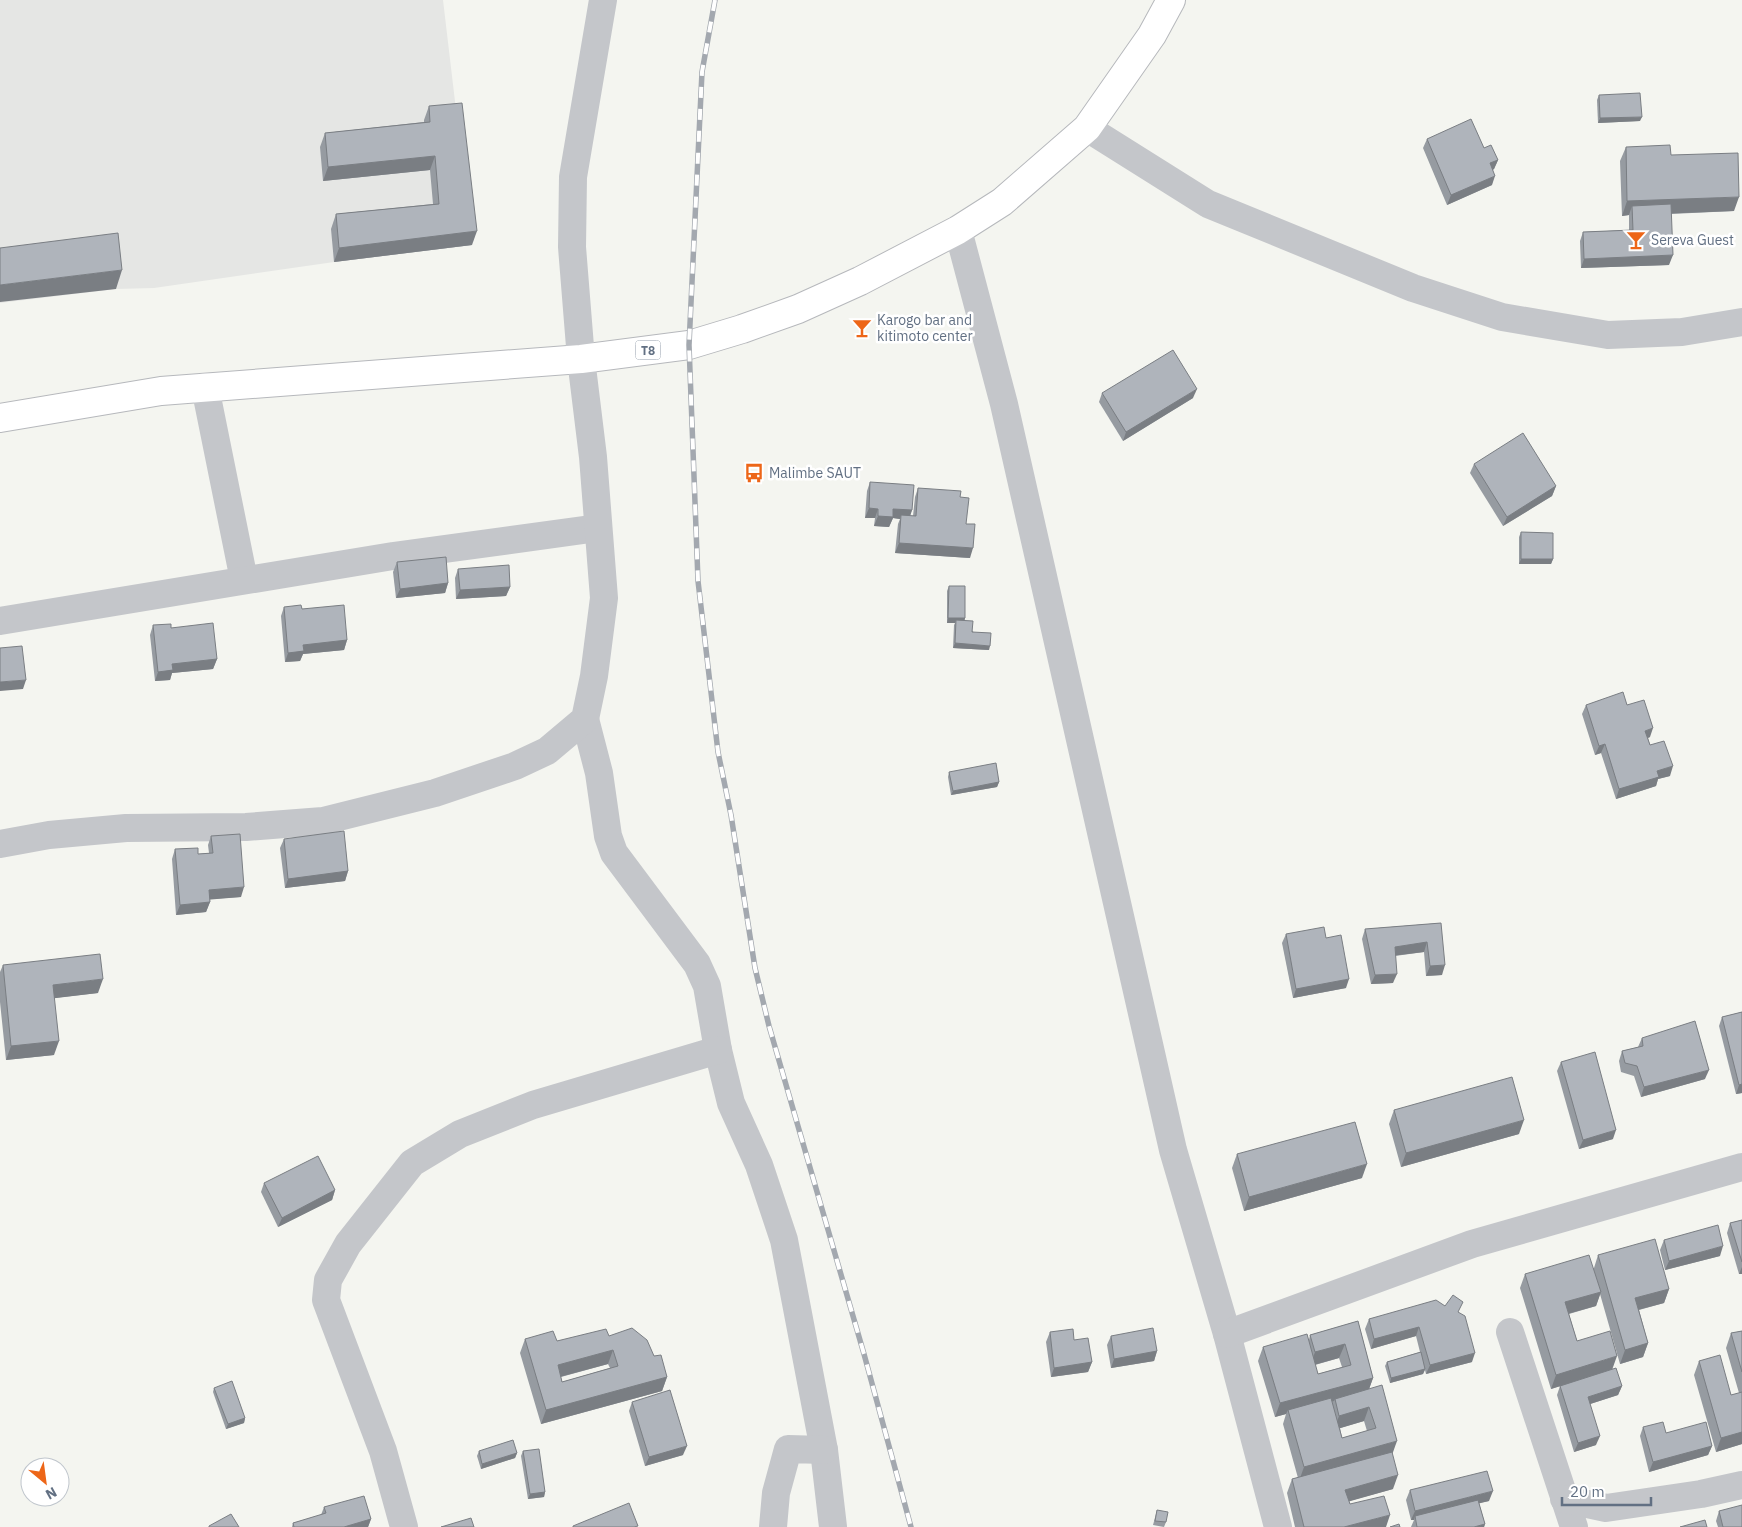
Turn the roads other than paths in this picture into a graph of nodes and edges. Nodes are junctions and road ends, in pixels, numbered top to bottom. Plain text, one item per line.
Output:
1 (603, 0) edge
2 (1171, 0) edge
3 (1087, 128) junction
4 (958, 230) junction
5 (1742, 322) edge
6 (581, 359) junction
7 (205, 387) junction
8 (0, 418) edge
9 (598, 528) junction
10 (244, 580) junction
11 (0, 621) edge
12 (585, 719) junction
13 (0, 844) edge
14 (718, 1050) junction
15 (1742, 1167) edge
16 (1510, 1332) dead end
17 (1227, 1334) junction
18 (824, 1450) junction
19 (1742, 1485) edge
20 (1564, 1499) junction
21 (404, 1527) edge
22 (773, 1527) edge
23 (833, 1527) edge
24 (1278, 1527) edge
25 (1574, 1527) edge

1 - 6 street
2 - 3 highway, T8
3 - 4 highway, T8
3 - 5 street
4 - 6 highway, T8
4 - 17 street
6 - 7 highway, T8
6 - 9 street
7 - 8 highway, T8
7 - 10 street
9 - 10 street
9 - 12 street
10 - 11 street
12 - 13 street
12 - 14 street
14 - 18 street
14 - 21 street
15 - 17 street
16 - 20 street
17 - 24 street
18 - 22 street
18 - 23 street
19 - 20 street
20 - 25 street

